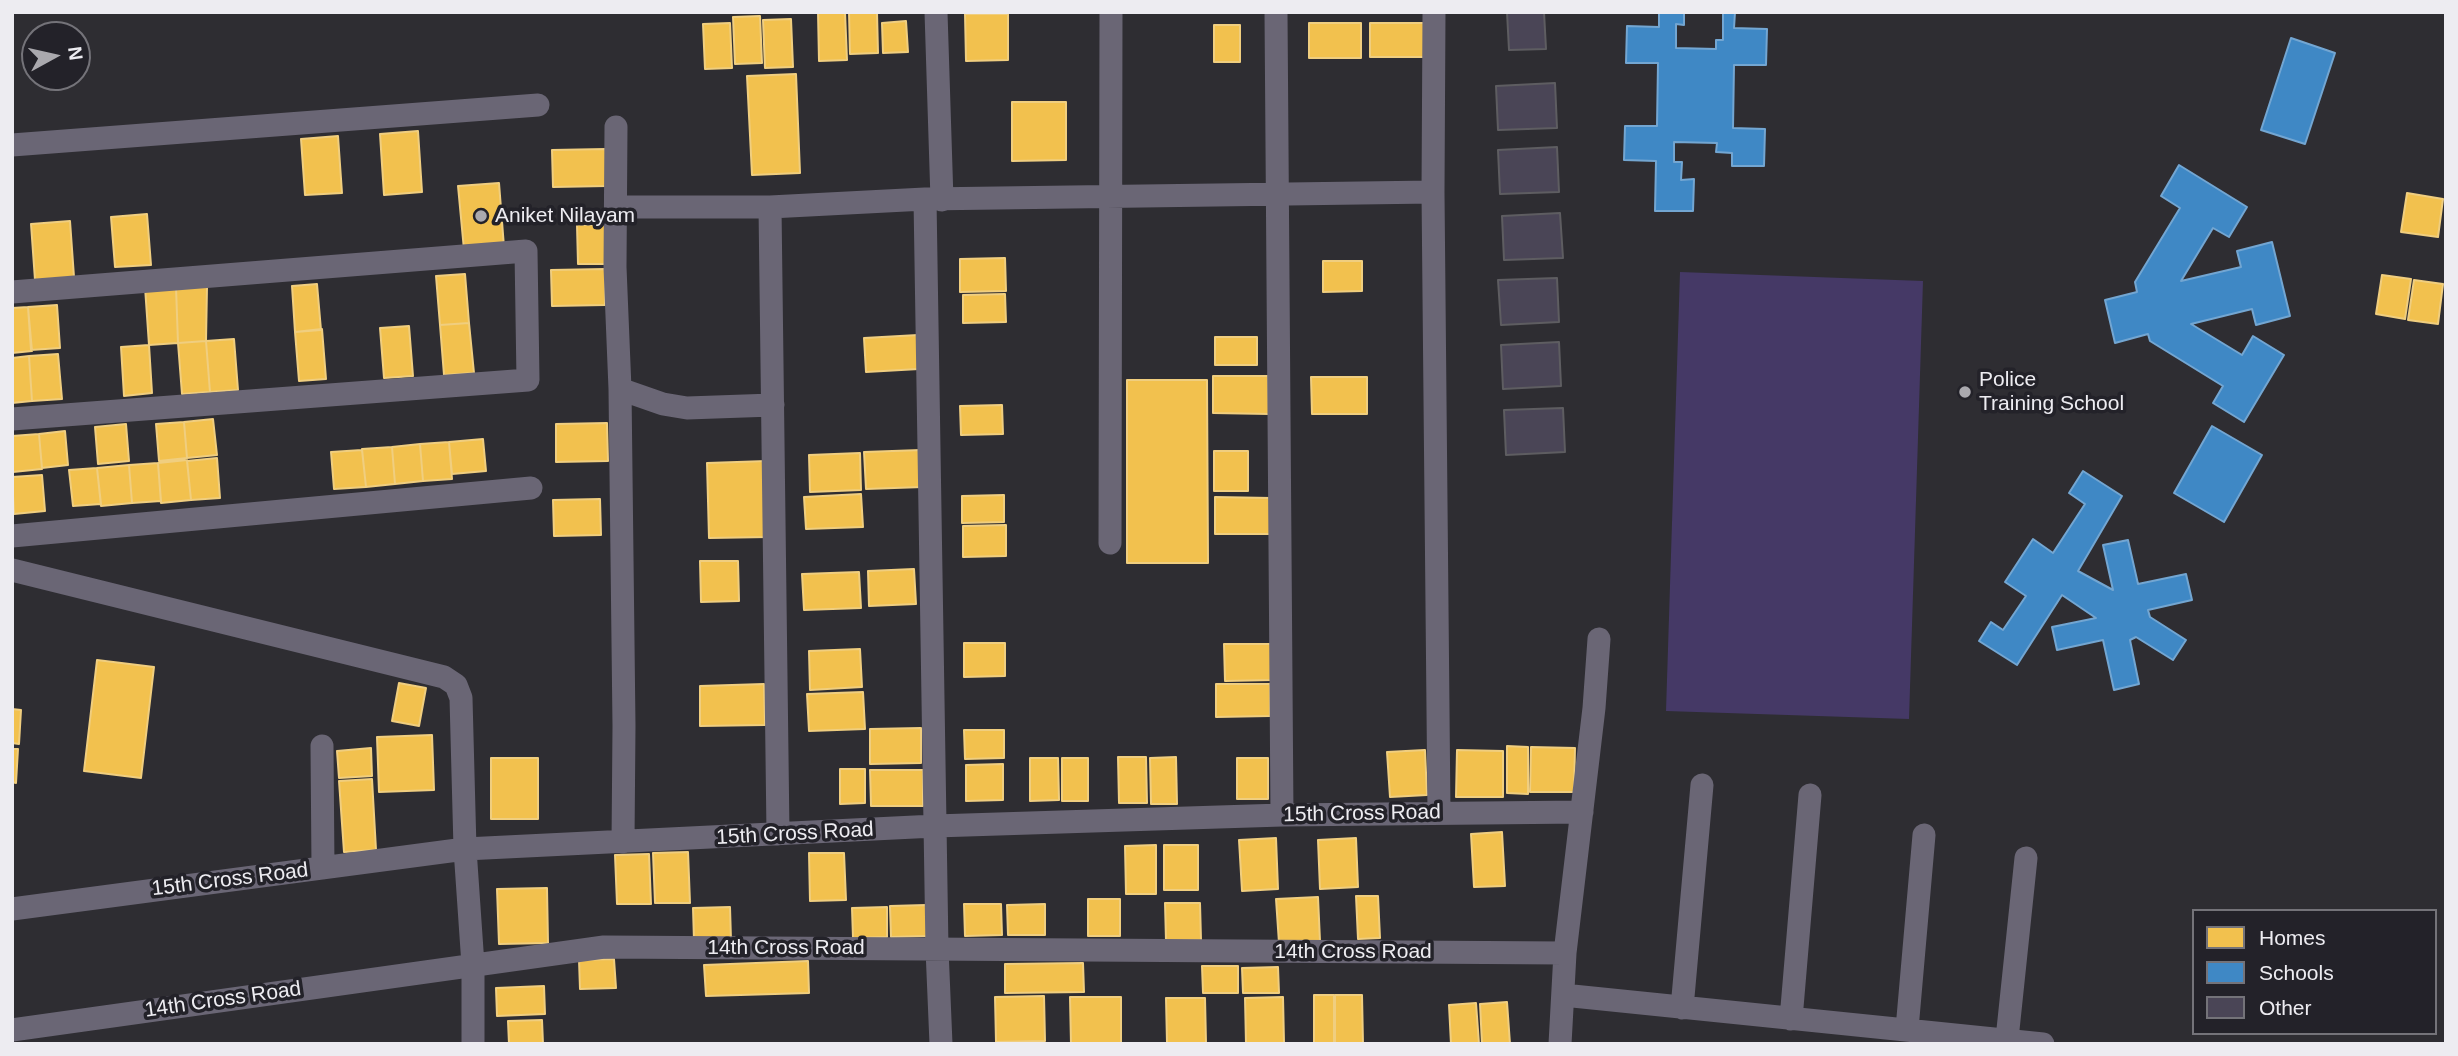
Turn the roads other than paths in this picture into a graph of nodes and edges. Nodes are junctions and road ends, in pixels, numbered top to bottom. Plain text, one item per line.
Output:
1 (936, 12) edge
2 (1111, 12) edge
3 (1276, 12) edge
4 (1434, 12) edge
5 (538, 105) dead end
6 (616, 127) dead end
7 (12, 145) edge
8 (1433, 192) junction
9 (1278, 195) junction
10 (1112, 196) junction
11 (934, 200) junction
12 (617, 207) junction
13 (771, 207) junction
14 (12, 292) edge
15 (620, 389) junction
16 (773, 405) junction
17 (12, 419) edge
18 (531, 488) dead end
19 (12, 536) edge
20 (1110, 543) dead end
21 (12, 570) edge
22 (1599, 639) dead end
23 (322, 746) dead end
24 (1702, 785) dead end
25 (1810, 795) dead end
26 (1582, 812) junction
27 (1439, 813) junction
28 (1282, 815) junction
29 (935, 826) junction
30 (778, 834) junction
31 (1924, 835) dead end
32 (623, 842) junction
33 (465, 849) junction
34 (2026, 858) dead end
35 (323, 868) junction
36 (12, 909) edge
37 (937, 949) junction
38 (1565, 953) junction
39 (473, 965) junction
40 (1563, 995) junction
41 (1682, 1008) junction
42 (1791, 1019) junction
43 (1907, 1029) junction
44 (12, 1030) edge
45 (2007, 1040) junction
46 (473, 1044) edge
47 (941, 1044) edge
48 (1560, 1044) edge
49 (2043, 1044) edge

1 - 11 street
2 - 10 street
3 - 9 street
4 - 8 street
5 - 7 street
6 - 12 street
8 - 9 street
8 - 27 street
9 - 10 street
9 - 28 street
10 - 11 street
10 - 20 street
11 - 13 street
11 - 29 street
12 - 13 street
12 - 15 street
13 - 16 street
14 - 17 street
15 - 16 street
15 - 32 street
16 - 30 street
18 - 19 street
21 - 33 street
22 - 26 street
23 - 35 street
24 - 41 street
25 - 42 street
26 - 27 street, 15th Cross Road
26 - 38 street
27 - 28 street, 15th Cross Road
28 - 29 street, 15th Cross Road
29 - 30 street, 15th Cross Road
29 - 37 street
30 - 32 street, 15th Cross Road
31 - 43 street
32 - 33 street, 15th Cross Road
33 - 35 street, 15th Cross Road
33 - 39 street
34 - 45 street
35 - 36 street, 15th Cross Road
37 - 38 street, 14th Cross Road
37 - 39 street, 14th Cross Road
37 - 47 street
38 - 40 street
39 - 44 street, 14th Cross Road
39 - 46 street
40 - 41 street
40 - 48 street
41 - 42 street
42 - 43 street
43 - 45 street
45 - 49 street

